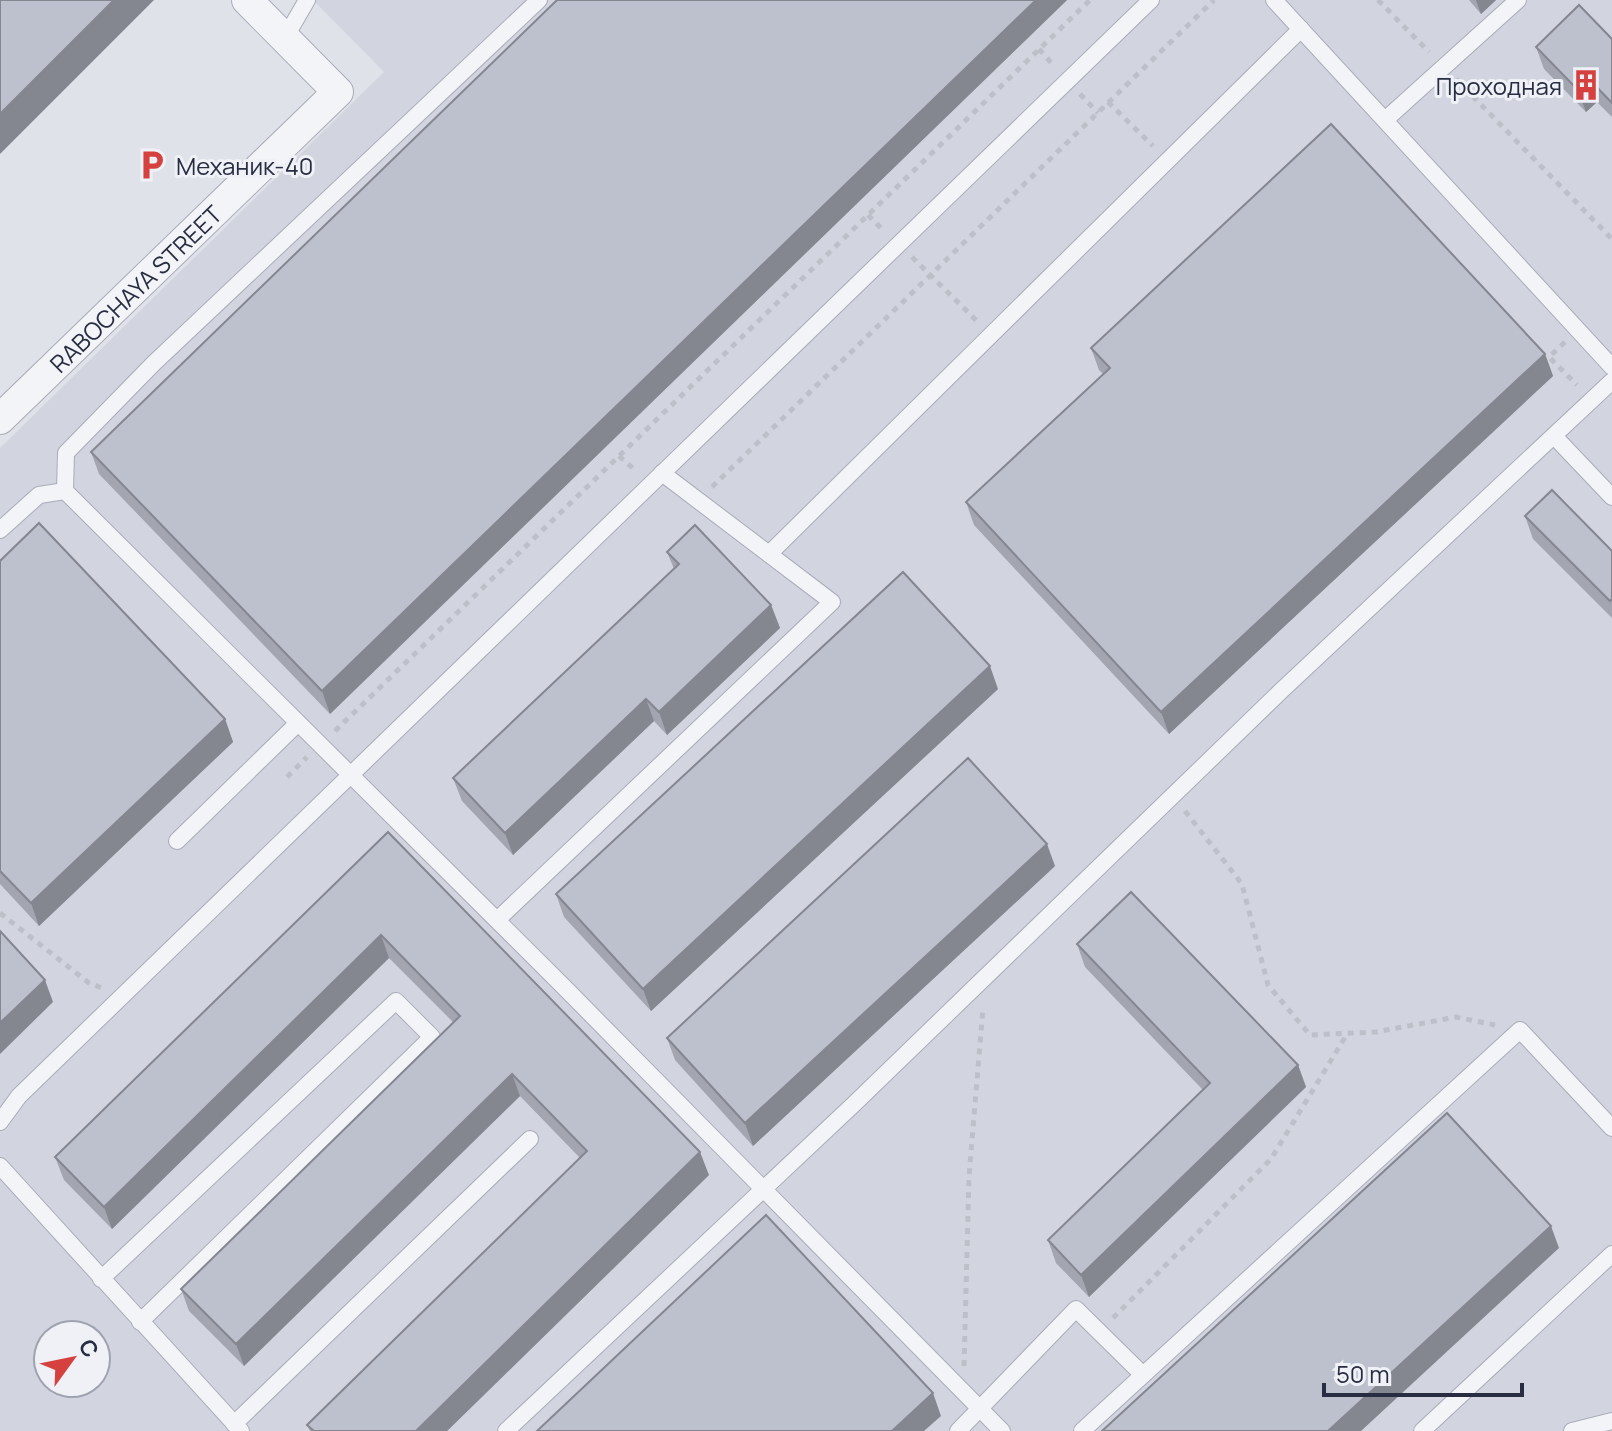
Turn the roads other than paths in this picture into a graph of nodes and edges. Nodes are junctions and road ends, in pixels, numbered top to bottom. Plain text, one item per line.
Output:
1 (247, 0) edge
2 (307, 0) edge
3 (539, 0) edge
4 (1151, 0) edge
5 (1274, 0) edge
6 (1518, 0) edge
7 (1301, 29) junction
8 (285, 38) junction
9 (1385, 120) junction
10 (1612, 367) edge
11 (1612, 381) edge
12 (0, 419) edge
13 (1554, 436) junction
14 (656, 478) junction
15 (65, 491) junction
16 (1612, 497) edge
17 (0, 530) edge
18 (769, 554) junction
19 (298, 723) junction
20 (351, 775) junction
21 (177, 841) dead end
22 (497, 920) junction
23 (0, 1121) edge
24 (1612, 1128) edge
25 (530, 1139) dead end
26 (0, 1166) edge
27 (762, 1190) junction
28 (1612, 1254) edge
29 (101, 1279) junction
30 (140, 1322) junction
31 (1143, 1375) junction
32 (980, 1408) junction
33 (1612, 1421) edge
34 (238, 1428) edge
35 (506, 1431) edge
36 (958, 1431) edge
37 (1002, 1431) edge
38 (1082, 1431) edge
39 (1422, 1431) edge
40 (1572, 1431) edge

1 - 8 street
2 - 8 lane
3 - 15 lane
4 - 14 lane
5 - 7 lane
6 - 9 lane
7 - 9 lane
7 - 18 lane
8 - 12 street, RABOCHAYA STREET
9 - 10 lane
11 - 13 lane
13 - 16 lane
13 - 27 lane
14 - 18 lane
14 - 20 lane
15 - 17 lane
15 - 19 lane
18 - 22 lane
19 - 20 lane
19 - 21 lane
20 - 22 lane
20 - 23 lane
22 - 27 lane
24 - 31 lane
25 - 34 lane
26 - 29 lane
27 - 32 lane
27 - 35 lane
28 - 39 lane
29 - 30 lane
29 - 30 lane
30 - 34 lane
31 - 32 lane
31 - 38 lane
32 - 36 lane
32 - 37 lane
33 - 40 lane

